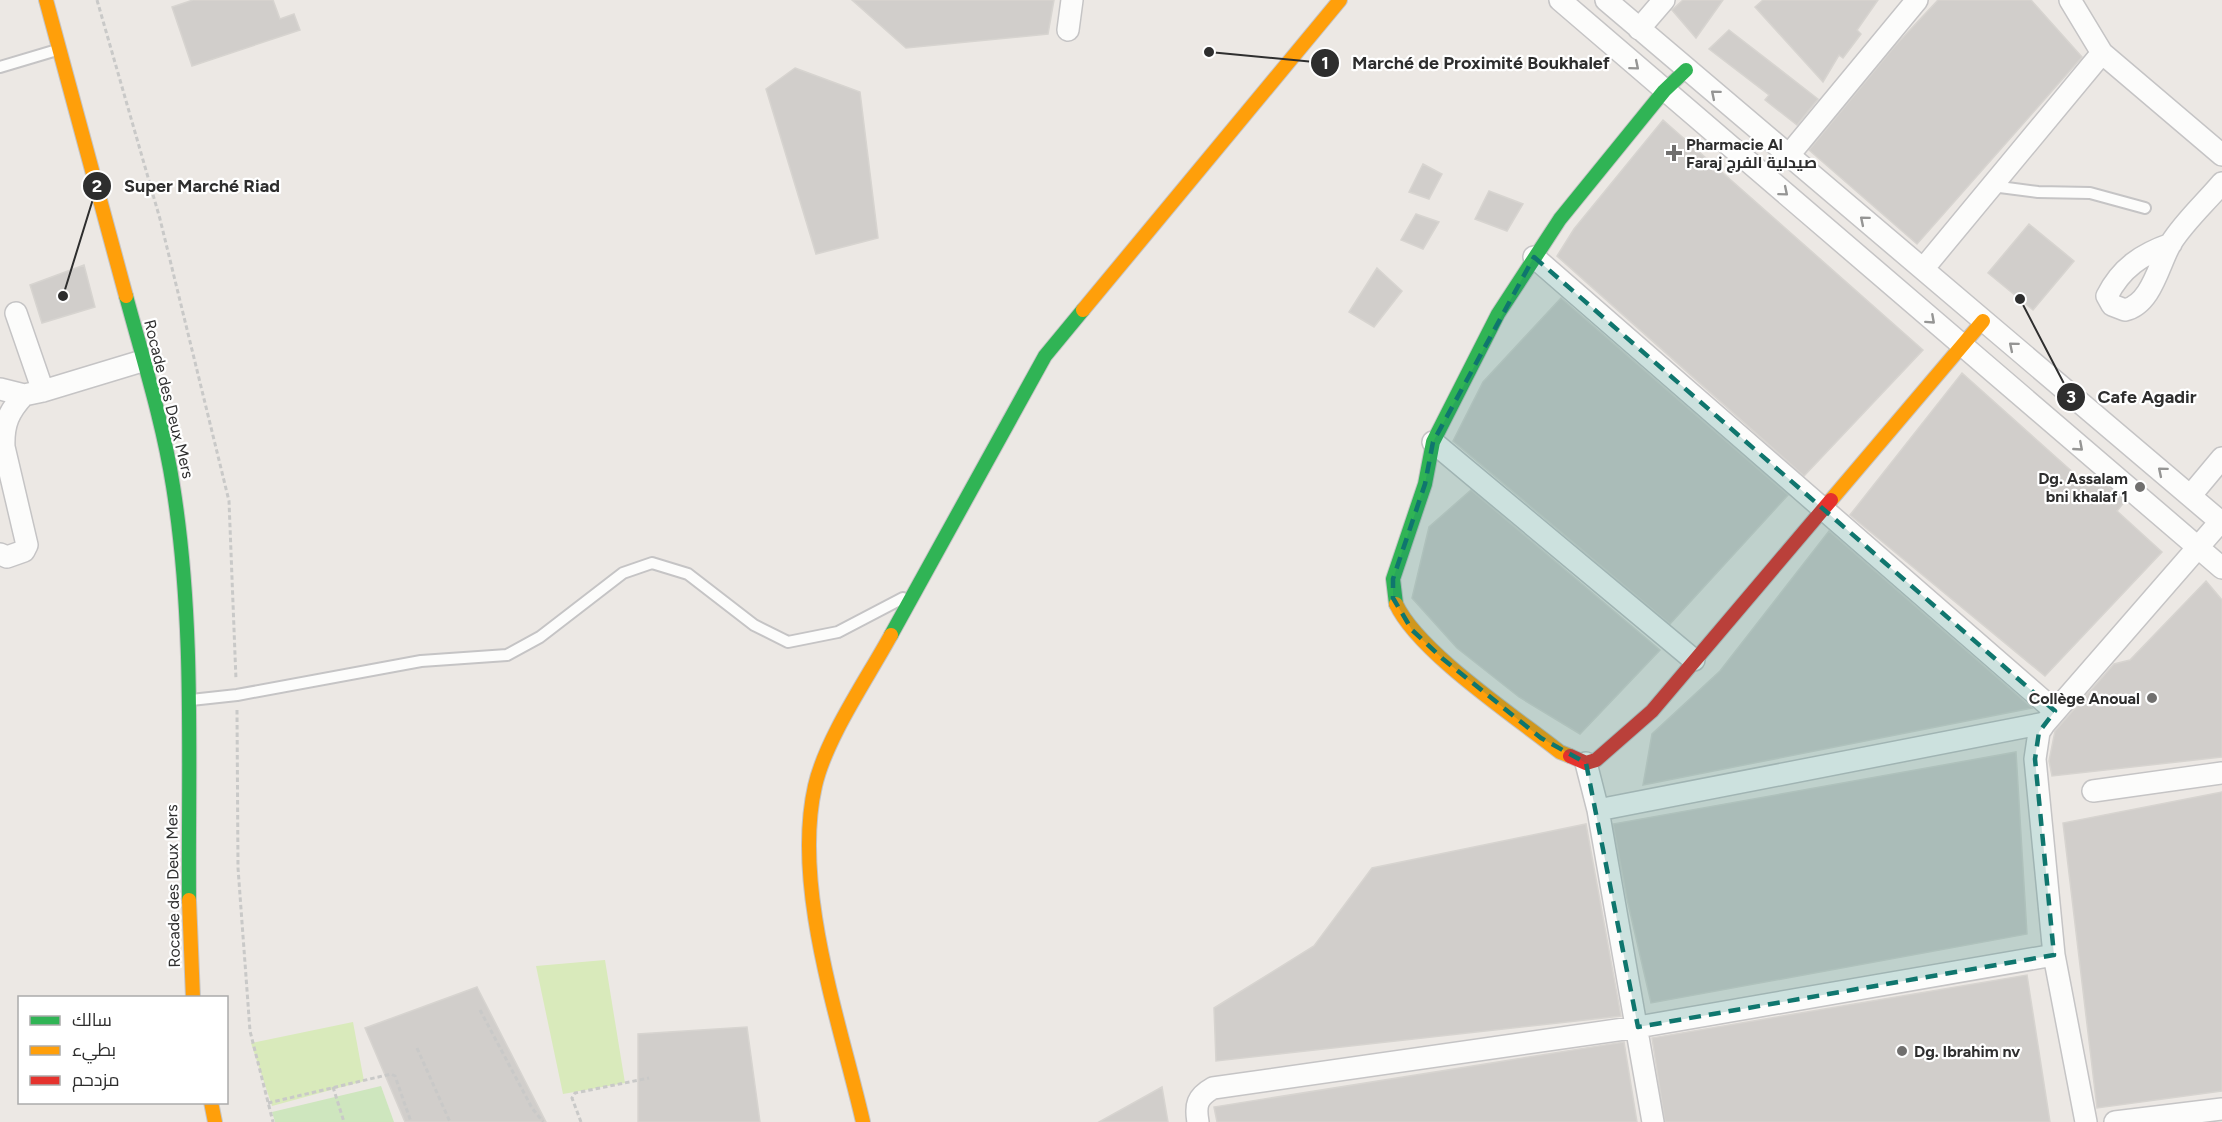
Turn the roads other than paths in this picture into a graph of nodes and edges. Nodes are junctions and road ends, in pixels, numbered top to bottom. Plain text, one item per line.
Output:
1 (46, 0) edge
2 (1072, 0) edge
3 (1340, 0) edge
4 (1560, 0) edge
5 (1606, 0) edge
6 (1664, 0) edge
7 (1917, 0) edge
8 (2070, 0) edge
9 (1639, 28) junction
10 (1068, 30) dead end
11 (60, 49) junction
12 (2102, 53) junction
13 (0, 67) edge
14 (1686, 70) junction
15 (1664, 91) junction
16 (2222, 155) edge
17 (1788, 156) junction
18 (2222, 183) edge
19 (1992, 186) junction
20 (2145, 208) dead end
21 (2171, 244) dead end
22 (1534, 257) junction
23 (1923, 268) junction
24 (16, 313) dead end
25 (1983, 321) junction
26 (1961, 346) junction
27 (142, 361) junction
28 (0, 389) edge
29 (34, 393) junction
30 (1433, 442) junction
31 (2222, 458) edge
32 (2191, 495) junction
33 (1823, 508) junction
34 (2221, 523) edge
35 (2196, 548) junction
36 (0, 554) edge
37 (2222, 568) edge
38 (912, 593) junction
39 (1694, 660) junction
40 (188, 701) junction
41 (2050, 717) junction
42 (1586, 763) junction
43 (2222, 773) edge
44 (2093, 791) dead end
45 (1598, 810) junction
46 (2054, 956) junction
47 (193, 996) edge
48 (1638, 1027) junction
49 (211, 1104) edge
50 (2222, 1109) edge
51 (215, 1122) edge
52 (863, 1122) edge
53 (1198, 1122) edge
54 (1653, 1122) edge
55 (2086, 1122) edge
56 (2115, 1122) edge

1 - 11 main road, Rocade des Deux Mers
2 - 10 street
3 - 38 main road
4 -> 15 street
5 - 9 street
6 - 9 street
7 - 17 street
8 - 12 street
9 - 14 street
11 - 13 lane
11 - 27 main road, Rocade des Deux Mers
12 - 16 street
12 - 19 street
14 - 15 main road
17 -> 14 street
15 - 22 main road
15 -> 26 street
23 -> 17 street
18 - 21 street
19 - 20 lane
19 - 23 street
22 - 30 main road
22 - 33 street
23 - 25 street
24 - 29 street
25 - 26 main road
32 -> 25 street
26 - 33 main road
26 -> 35 street
27 - 29 street
27 - 40 main road, Rocade des Deux Mers
28 - 29 street
29 - 36 street
30 - 39 street
30 - 42 main road
31 - 32 street
32 - 34 street
33 - 39 main road
33 - 41 street
34 - 35 street
35 - 37 street
35 - 41 street
38 - 40 lane
38 - 52 main road
39 - 42 main road
40 - 47 main road, Rocade des Deux Mers
41 - 45 street
41 - 46 street
42 - 45 street
43 - 44 street
45 - 48 street
46 - 48 street
46 - 55 street
48 - 53 street
48 - 54 street
49 - 51 main road
50 - 56 street

